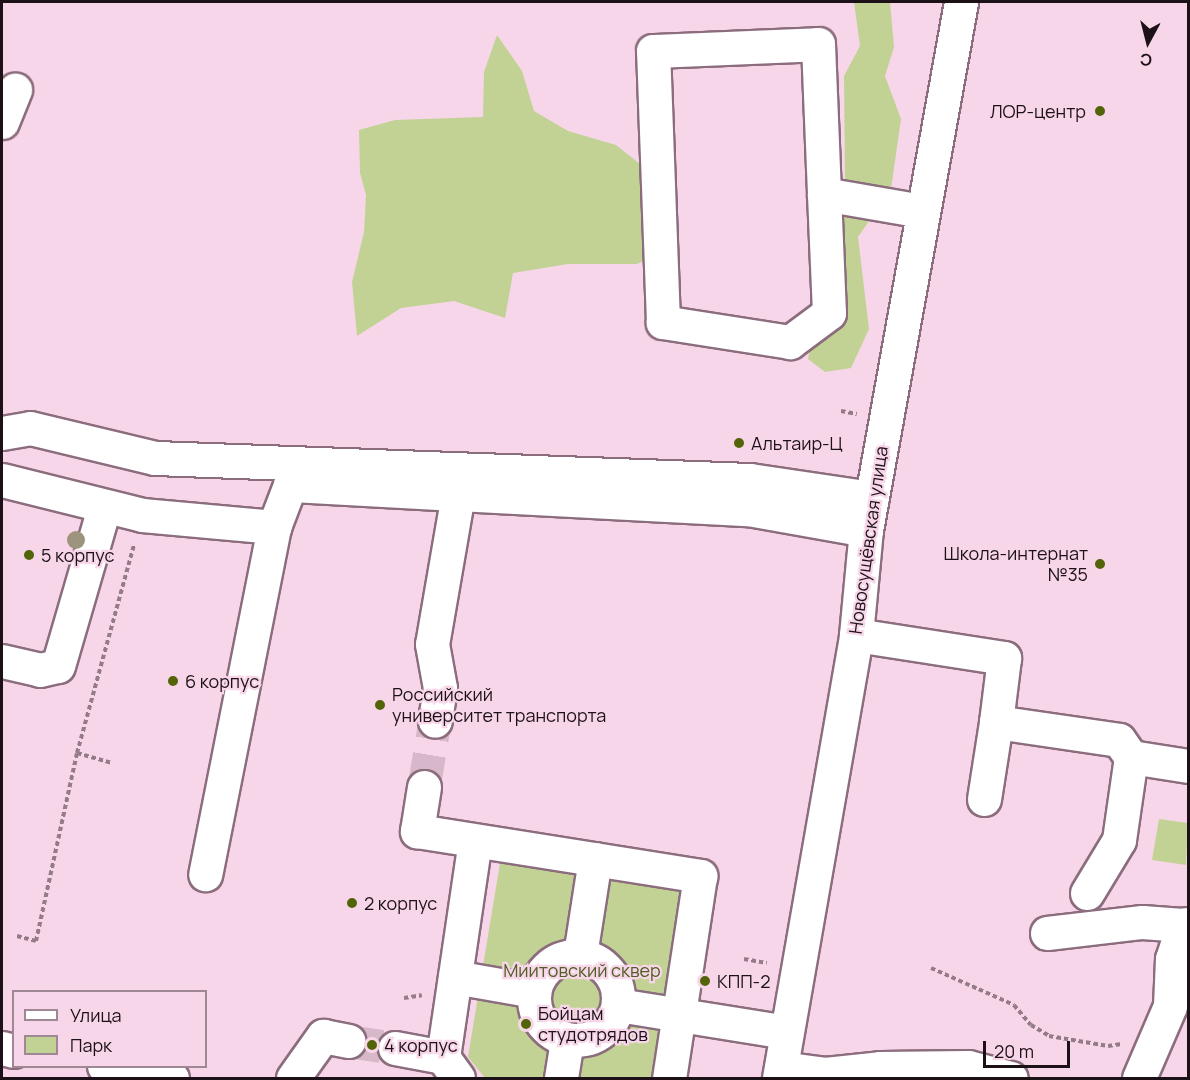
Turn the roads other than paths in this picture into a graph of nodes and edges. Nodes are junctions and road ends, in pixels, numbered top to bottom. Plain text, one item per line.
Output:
1 (961, 2) edge
2 (15, 89) dead end
3 (2, 122) edge
4 (824, 194) junction
5 (922, 211) junction
6 (2, 433) edge
7 (2, 480) edge
8 (458, 494) junction
9 (872, 498) junction
10 (104, 508) junction
11 (274, 527) junction
12 (866, 530) junction
13 (856, 635) junction
14 (2, 661) edge
15 (435, 721) tunnel mouth
16 (996, 723) junction
17 (1131, 757) junction
18 (1188, 766) edge
19 (424, 788) tunnel mouth
20 (984, 800) dead end
21 (475, 841) junction
22 (596, 860) junction
23 (205, 874) dead end
24 (1087, 893) dead end
25 (1186, 925) edge
26 (1047, 933) dead end
27 (580, 955) junction
28 (455, 977) junction
29 (534, 991) junction
30 (618, 1005) junction
31 (678, 1015) junction
32 (786, 1032) junction
33 (567, 1039) junction
34 (349, 1041) tunnel mouth
35 (395, 1048) tunnel mouth
36 (115, 1068) edge
37 (450, 1068) edge
38 (780, 1073) edge
39 (880, 1073) edge
40 (172, 1078) edge
41 (293, 1078) edge
42 (561, 1078) edge
43 (669, 1078) edge
44 (1011, 1078) edge
45 (1139, 1078) edge

1 - 5 street, Новосущёвская улица
2 - 3 street
4 - 4 street
4 - 5 street
5 - 9 street, Новосущёвская улица
6 - 9 street
7 - 10 street
8 - 11 street
8 - 12 street
8 - 15 street
9 - 12 street, Новосущёвская улица
10 - 11 street
10 - 14 street
11 - 23 street
12 - 13 street, Новосущёвская улица
13 - 16 street
13 - 32 street, Новосущёвская улица
16 - 17 street
16 - 20 street
17 - 18 street
17 - 24 street
19 - 21 street
21 - 22 street
21 - 28 street
22 - 27 street
22 - 31 street
25 - 26 street
25 - 45 street
27 - 29 street
27 - 30 street
28 - 29 street
28 - 37 street
29 - 33 street
30 - 31 street
30 - 33 street
31 - 32 street
31 - 43 street
32 - 38 street, Новосущёвская улица
33 - 42 street
34 - 41 street
35 - 37 street
36 - 40 street
38 - 39 street
39 - 44 street

